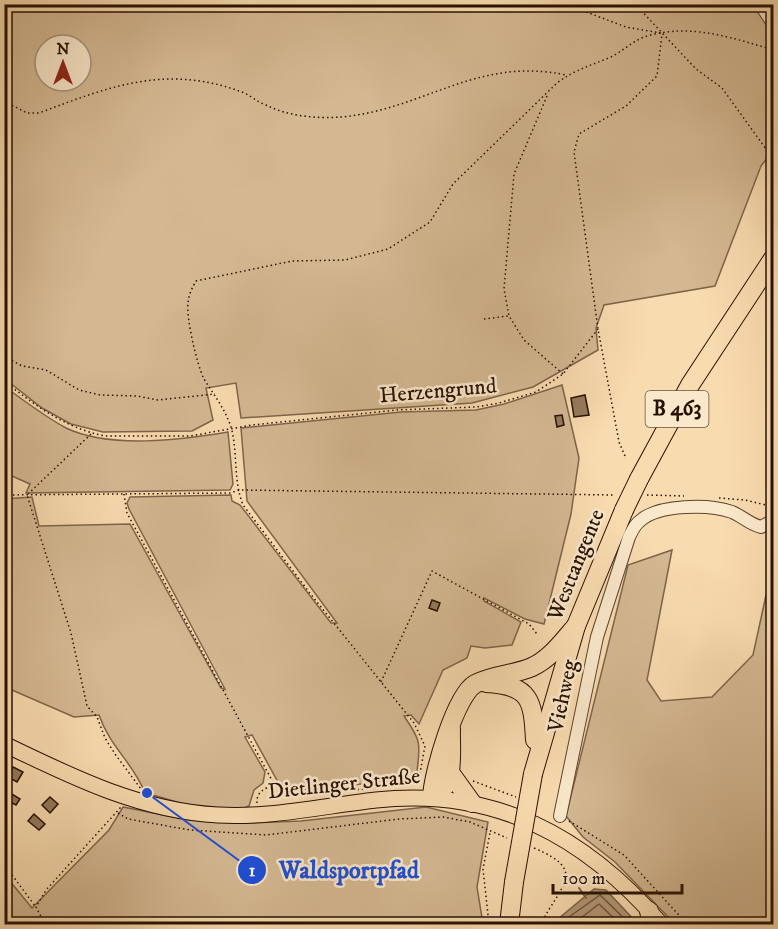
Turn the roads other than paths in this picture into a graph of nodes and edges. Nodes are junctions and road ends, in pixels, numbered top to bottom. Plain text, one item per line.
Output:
1 (760, 4) edge
2 (774, 25) edge
3 (774, 257) edge
4 (774, 520) edge
5 (576, 626) junction
6 (478, 683) junction
7 (451, 728) junction
8 (4, 744) edge
9 (535, 768) junction
10 (449, 771) junction
11 (428, 786) junction
12 (472, 803) junction
13 (560, 816) road end
14 (654, 920) edge
15 (509, 924) edge

1 - 2 street
3 - 5 highway, Westtangente / B 463, bridge
4 - 13 street, Viehweg
5 - 6 highway, B 463
5 - 9 highway, Westtangente / B 463
6 - 7 highway
6 - 9 highway, B 463
7 - 10 highway
7 - 11 highway
8 - 11 main road, Dietlinger Straße
9 - 15 highway, Westtangente / B 463, bridge
10 - 11 highway
10 - 12 highway
11 - 12 main road, Dietlinger Straße
12 - 14 main road, Dietlinger Straße

